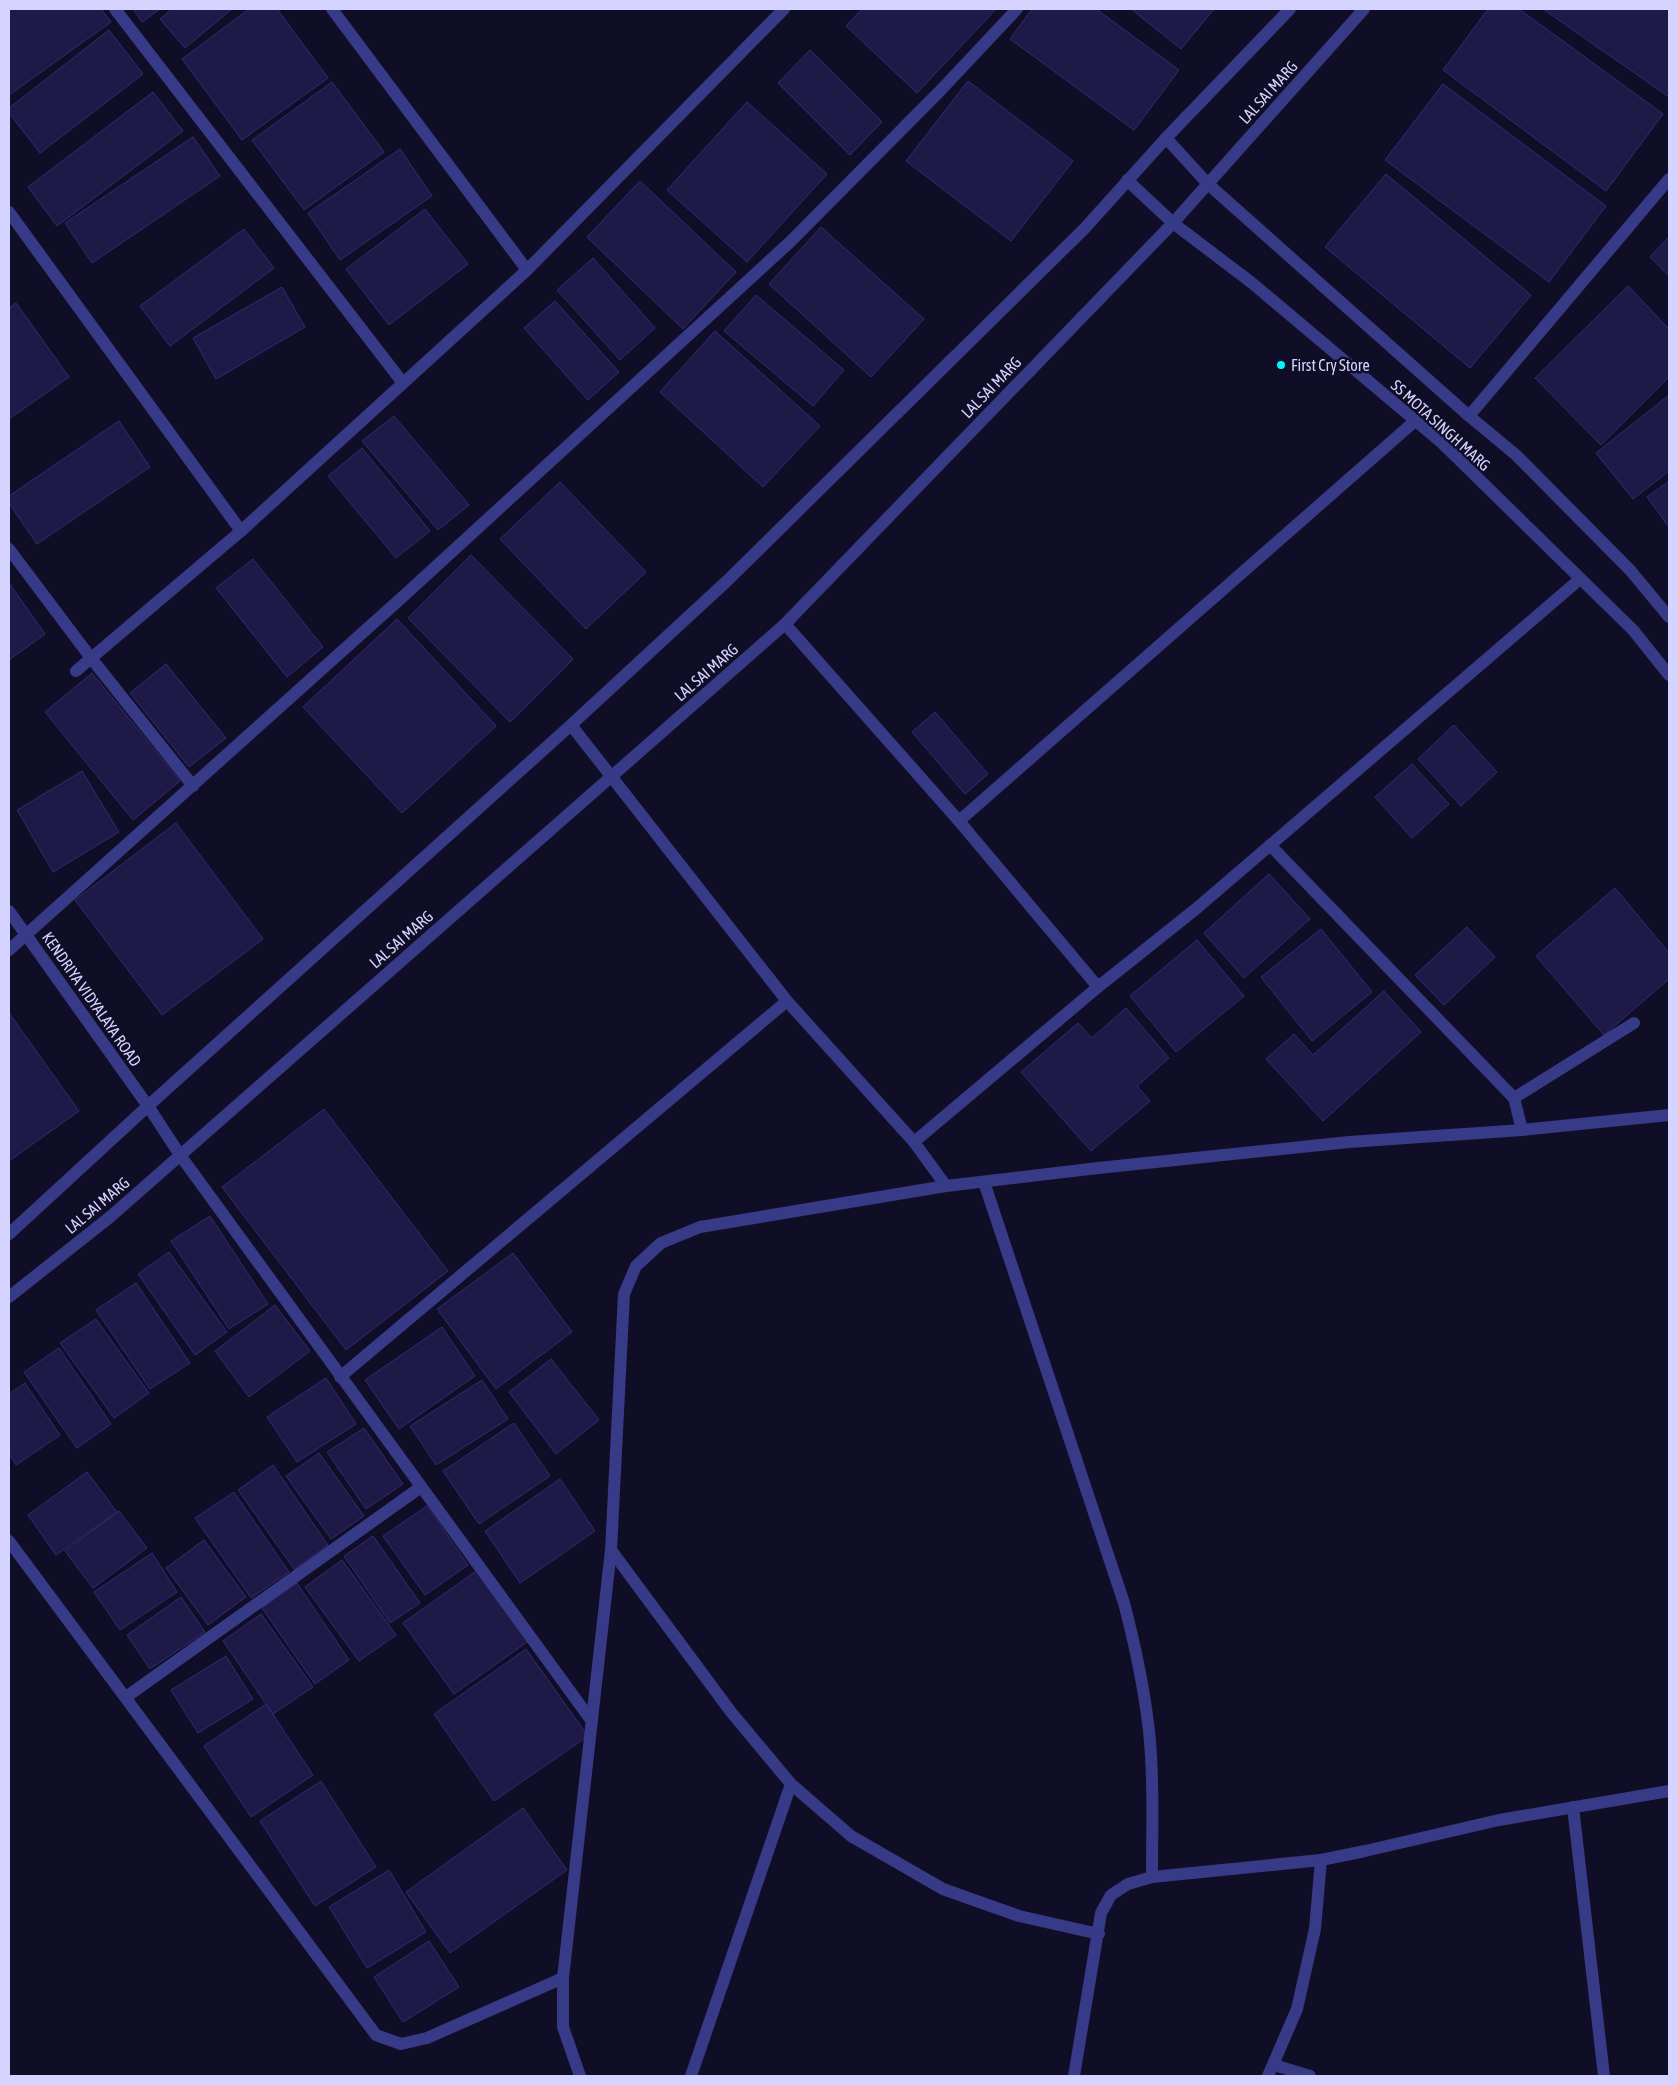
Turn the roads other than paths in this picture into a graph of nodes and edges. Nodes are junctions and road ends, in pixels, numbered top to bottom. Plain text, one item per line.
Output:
1 (115, 9) edge
2 (332, 9) edge
3 (784, 9) edge
4 (1017, 9) edge
5 (1290, 9) edge
6 (1364, 9) edge
7 (1166, 138) junction
8 (1669, 179) edge
9 (1127, 180) junction
10 (1208, 184) junction
11 (9, 212) edge
12 (1173, 223) junction
13 (527, 270) junction
14 (403, 383) junction
15 (1469, 416) junction
16 (1415, 421) junction
17 (241, 531) junction
18 (9, 549) edge
19 (1580, 578) junction
20 (1669, 617) edge
21 (785, 624) junction
22 (91, 658) junction
23 (76, 671) dead end
24 (1669, 675) edge
25 (571, 725) junction
26 (612, 777) junction
27 (193, 786) junction
28 (959, 821) junction
29 (1270, 845) junction
30 (9, 911) edge
31 (26, 933) junction
32 (9, 950) edge
33 (1098, 987) junction
34 (787, 1001) junction
35 (1634, 1023) dead end
36 (1514, 1098) junction
37 (148, 1106) junction
38 (1669, 1115) edge
39 (1522, 1130) junction
40 (914, 1142) junction
41 (180, 1155) junction
42 (984, 1182) junction
43 (946, 1186) junction
44 (9, 1234) edge
45 (9, 1297) edge
46 (340, 1377) junction
47 (421, 1487) junction
48 (9, 1541) edge
49 (611, 1550) junction
50 (126, 1697) junction
51 (591, 1720) junction
52 (791, 1784) junction
53 (1669, 1791) edge
54 (1573, 1807) junction
55 (1320, 1860) junction
56 (1152, 1877) junction
57 (1099, 1934) junction
58 (563, 1978) junction
59 (1271, 2071) edge
60 (580, 2076) edge
61 (691, 2076) edge
62 (1074, 2076) edge
63 (1310, 2076) edge
64 (1604, 2076) edge

1 - 14 street
2 - 13 street
3 - 13 street
4 - 27 street
5 - 7 street
6 - 10 street, LAL SAI MARG
7 - 9 street
7 - 10 street, SS MOTA SINGH MARG
8 - 15 street
9 - 12 street, SS MOTA SINGH MARG
9 - 25 street
10 - 12 street, LAL SAI MARG
10 - 15 street, SS MOTA SINGH MARG
11 - 17 street
12 - 16 street, SS MOTA SINGH MARG
12 - 21 street, LAL SAI MARG
13 - 14 street
14 - 17 street
15 - 20 street, SS MOTA SINGH MARG
16 - 19 street, SS MOTA SINGH MARG
16 - 28 street
17 - 22 street
18 - 22 street
19 - 24 street, SS MOTA SINGH MARG
19 - 29 street
21 - 26 street, LAL SAI MARG
21 - 28 street
22 - 23 street
22 - 27 street
25 - 26 street
25 - 37 street
26 - 34 street
26 - 41 street, LAL SAI MARG
27 - 31 street
28 - 33 street
29 - 33 street
29 - 36 street
30 - 31 street, KENDRIYA VIDYALAYA ROAD
31 - 32 street
31 - 37 street, KENDRIYA VIDYALAYA ROAD
33 - 40 street
34 - 40 street
34 - 46 street
35 - 36 street
36 - 39 street
37 - 41 street, KENDRIYA VIDYALAYA ROAD
37 - 44 street
38 - 39 street
39 - 42 street
40 - 43 street
41 - 45 street, LAL SAI MARG
41 - 46 street, KENDRIYA VIDYALAYA ROAD
42 - 43 street
42 - 56 street
43 - 49 street
46 - 47 street, KENDRIYA VIDYALAYA ROAD
47 - 50 street
47 - 51 street, KENDRIYA VIDYALAYA ROAD
48 - 50 street
49 - 51 street
49 - 52 street
50 - 58 street
51 - 58 street
52 - 57 street
52 - 61 street
53 - 54 street
54 - 55 street
54 - 64 street
55 - 56 street
55 - 59 street
56 - 57 street
57 - 62 street
58 - 60 street
59 - 63 street

